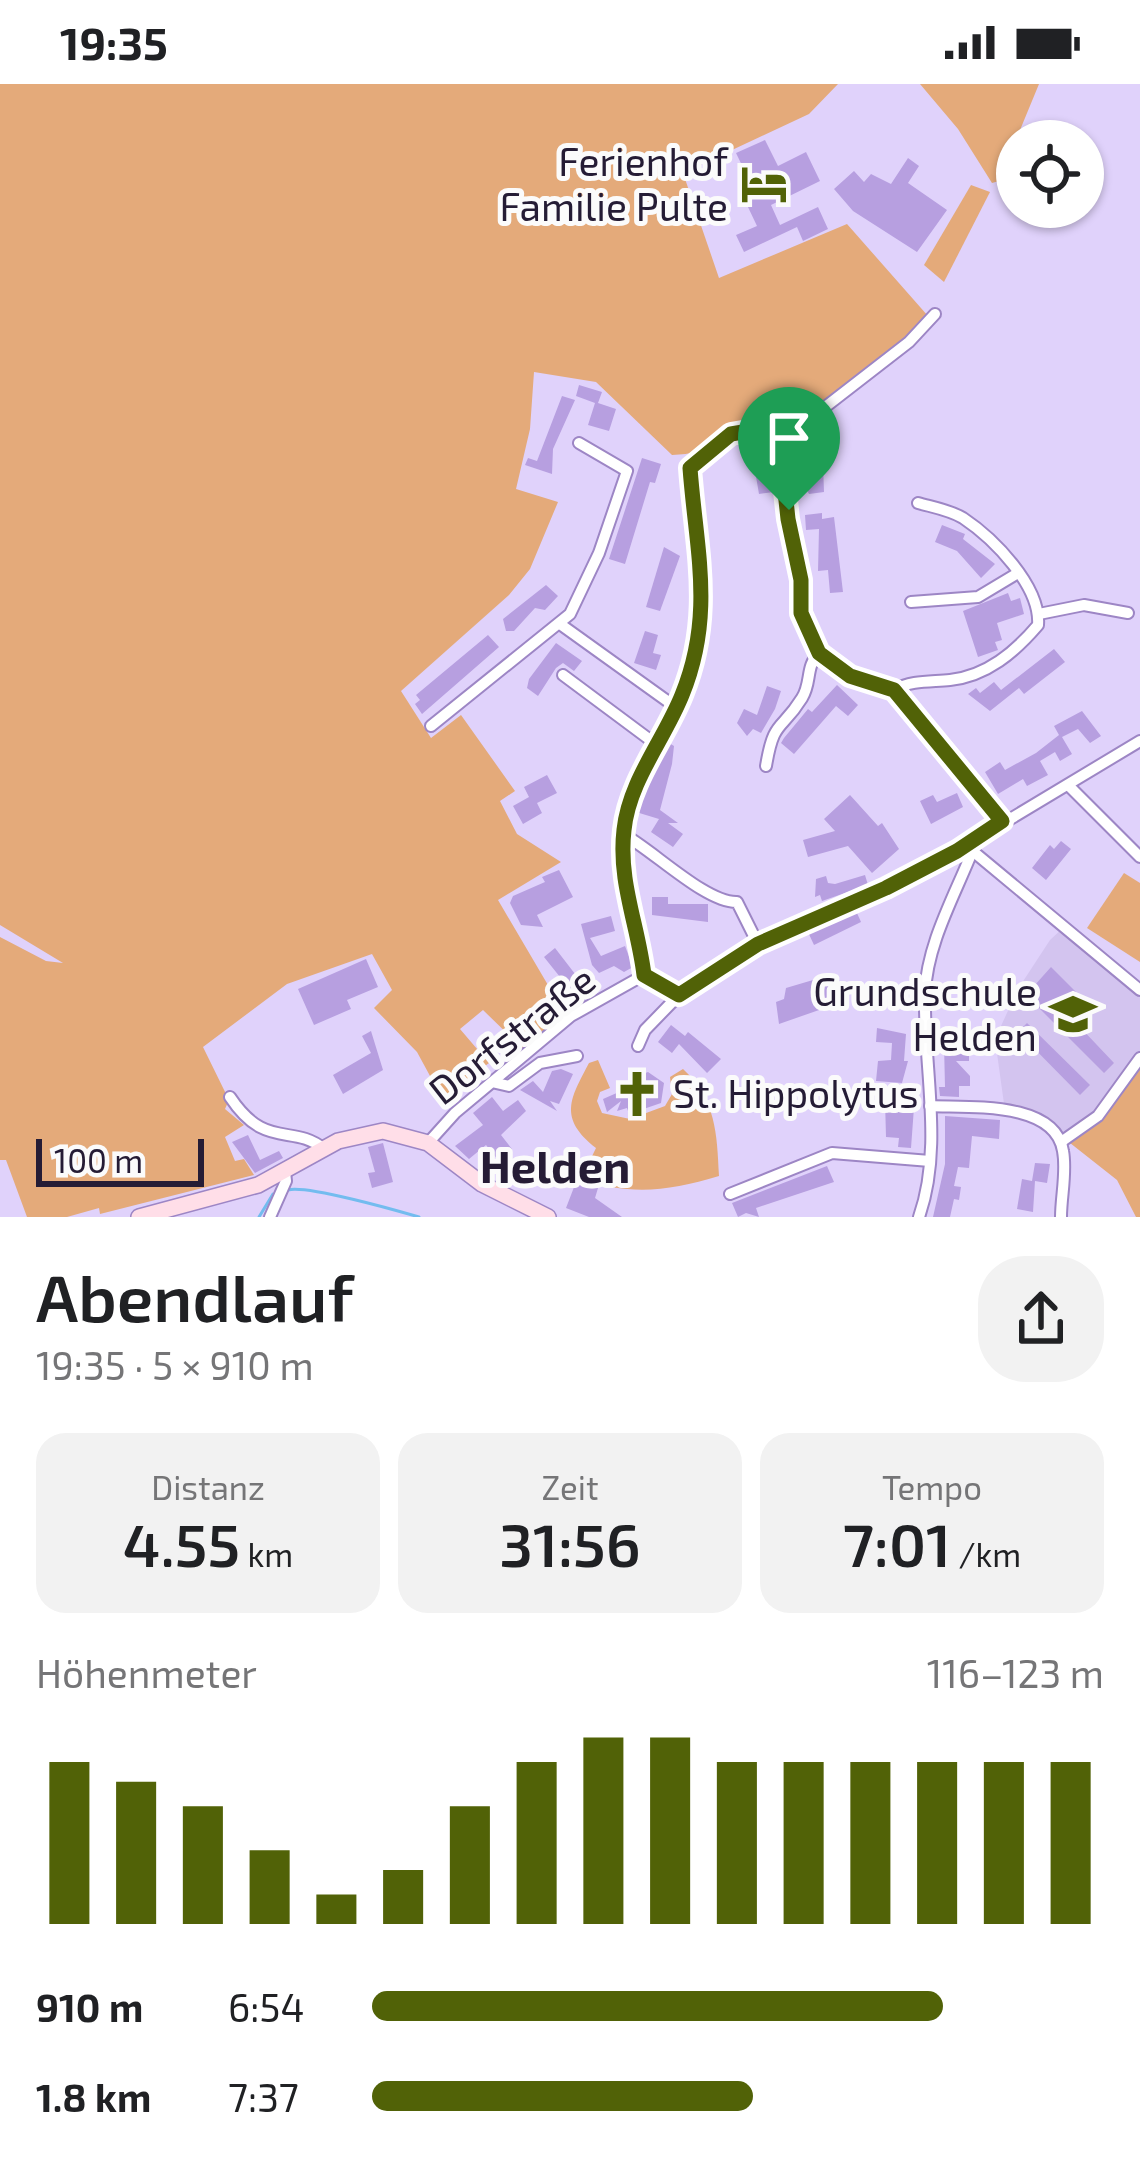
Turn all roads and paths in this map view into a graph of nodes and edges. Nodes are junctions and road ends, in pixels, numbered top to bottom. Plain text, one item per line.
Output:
1 (935, 314) dead end
2 (778, 426) junction
3 (579, 443) dead end
4 (918, 503) dead end
5 (1018, 573) junction
6 (911, 602) dead end
7 (1128, 613) dead end
8 (1039, 614) junction
9 (560, 624) junction
10 (819, 653) junction
11 (562, 675) dead end
12 (894, 690) junction
13 (676, 708) junction
14 (431, 725) dead end
15 (1140, 741) edge
16 (657, 745) junction
17 (766, 766) dead end
18 (1068, 785) junction
19 (1002, 821) junction
20 (623, 834) junction
21 (970, 848) junction
22 (1140, 857) edge
23 (758, 944) junction
24 (644, 975) junction
25 (1140, 990) edge
26 (679, 995) junction
27 (638, 1046) dead end
28 (577, 1056) dead end
29 (1140, 1058) edge
30 (496, 1083) junction
31 (230, 1097) dead end
32 (930, 1106) junction
33 (1061, 1142) junction
34 (428, 1143) junction
35 (324, 1149) junction
36 (930, 1161) junction
37 (286, 1176) junction
38 (730, 1194) dead end
39 (139, 1217) edge
40 (270, 1217) edge
41 (548, 1217) edge
42 (920, 1217) edge
43 (1061, 1217) edge

1 - 2 street
2 - 10 street
2 - 13 street
3 - 9 street
4 - 5 street
5 - 6 street
5 - 8 street
7 - 8 street
8 - 12 street
9 - 13 street
9 - 14 street
10 - 12 street
10 - 17 street
11 - 16 street
12 - 19 street
13 - 16 street
15 - 18 street
16 - 20 street
18 - 19 street
18 - 22 street
19 - 21 street
20 - 23 street
20 - 24 street
21 - 23 street
21 - 25 street
21 - 32 street
23 - 26 street
24 - 26 street, Dorfstraße
24 - 30 street, Dorfstraße
26 - 27 street
28 - 30 street
29 - 33 street
30 - 34 street, Dorfstraße
31 - 35 street
32 - 33 street
32 - 36 street
33 - 43 street
34 - 35 main road
34 - 41 main road
35 - 37 main road
36 - 38 street
36 - 42 street
37 - 39 main road
37 - 40 street

